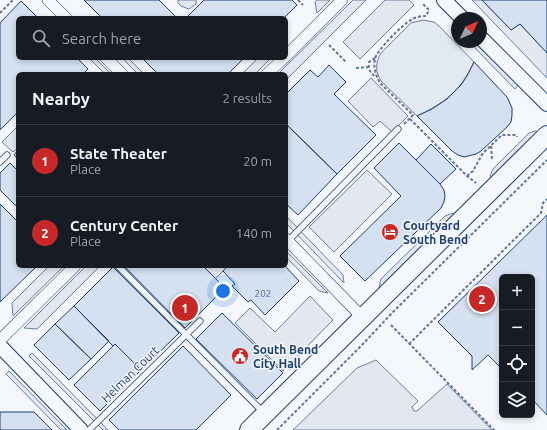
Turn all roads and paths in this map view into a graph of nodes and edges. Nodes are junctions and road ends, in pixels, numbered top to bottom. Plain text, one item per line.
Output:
1 (13, 0) edge
2 (48, 0) edge
3 (298, 0) edge
4 (342, 0) edge
5 (444, 0) edge
6 (422, 3) dead end
7 (303, 5) dead end
8 (456, 12) edge
9 (0, 13) edge
10 (64, 16) edge
11 (487, 44) edge
12 (329, 45) dead end
13 (288, 54) edge
14 (375, 58) junction
15 (108, 60) edge
16 (282, 60) edge
17 (346, 62) dead end
18 (356, 68) dead end
19 (368, 68) junction
20 (120, 72) edge
21 (270, 72) edge
22 (377, 78) junction
23 (547, 104) edge
24 (410, 119) junction
25 (401, 127) joint
26 (547, 135) edge
27 (517, 137) dead end
28 (491, 146) junction
29 (7, 155) dead end
30 (494, 160) dead end
31 (547, 160) edge
32 (0, 162) edge
33 (467, 176) junction
34 (479, 186) dead end
35 (547, 199) edge
36 (288, 239) edge
37 (288, 241) edge
38 (73, 268) edge
39 (120, 268) edge
40 (363, 318) junction
41 (200, 321) dead end
42 (391, 325) dead end
43 (186, 335) junction
44 (0, 340) edge
45 (409, 344) junction
46 (0, 346) edge
47 (266, 415) junction
48 (81, 430) edge
49 (89, 430) edge
50 (249, 430) edge
51 (277, 430) edge
52 (494, 430) edge

1 - 9 path
2 - 10 street
3 - 7 path
4 - 13 street
5 - 8 street
6 - 14 path
11 - 23 street
12 - 17 path
14 - 19 path
14 - 22 path
15 - 20 street
16 - 21 street
18 - 19 path
19 - 22 path
22 - 24 path
24 - 25 path
24 - 33 path
25 - 36 lane
26 - 40 main road
27 - 28 path
28 - 30 path
28 - 33 path
29 - 32 lane
31 - 51 path
33 - 34 path
35 - 45 path
37 - 40 street
38 - 44 street
39 - 43 lane
40 - 47 main road
41 - 43 lane, Helman Court
42 - 45 path
43 - 47 lane
43 - 49 lane, Helman Court
45 - 52 path
46 - 48 street
47 - 50 main road

